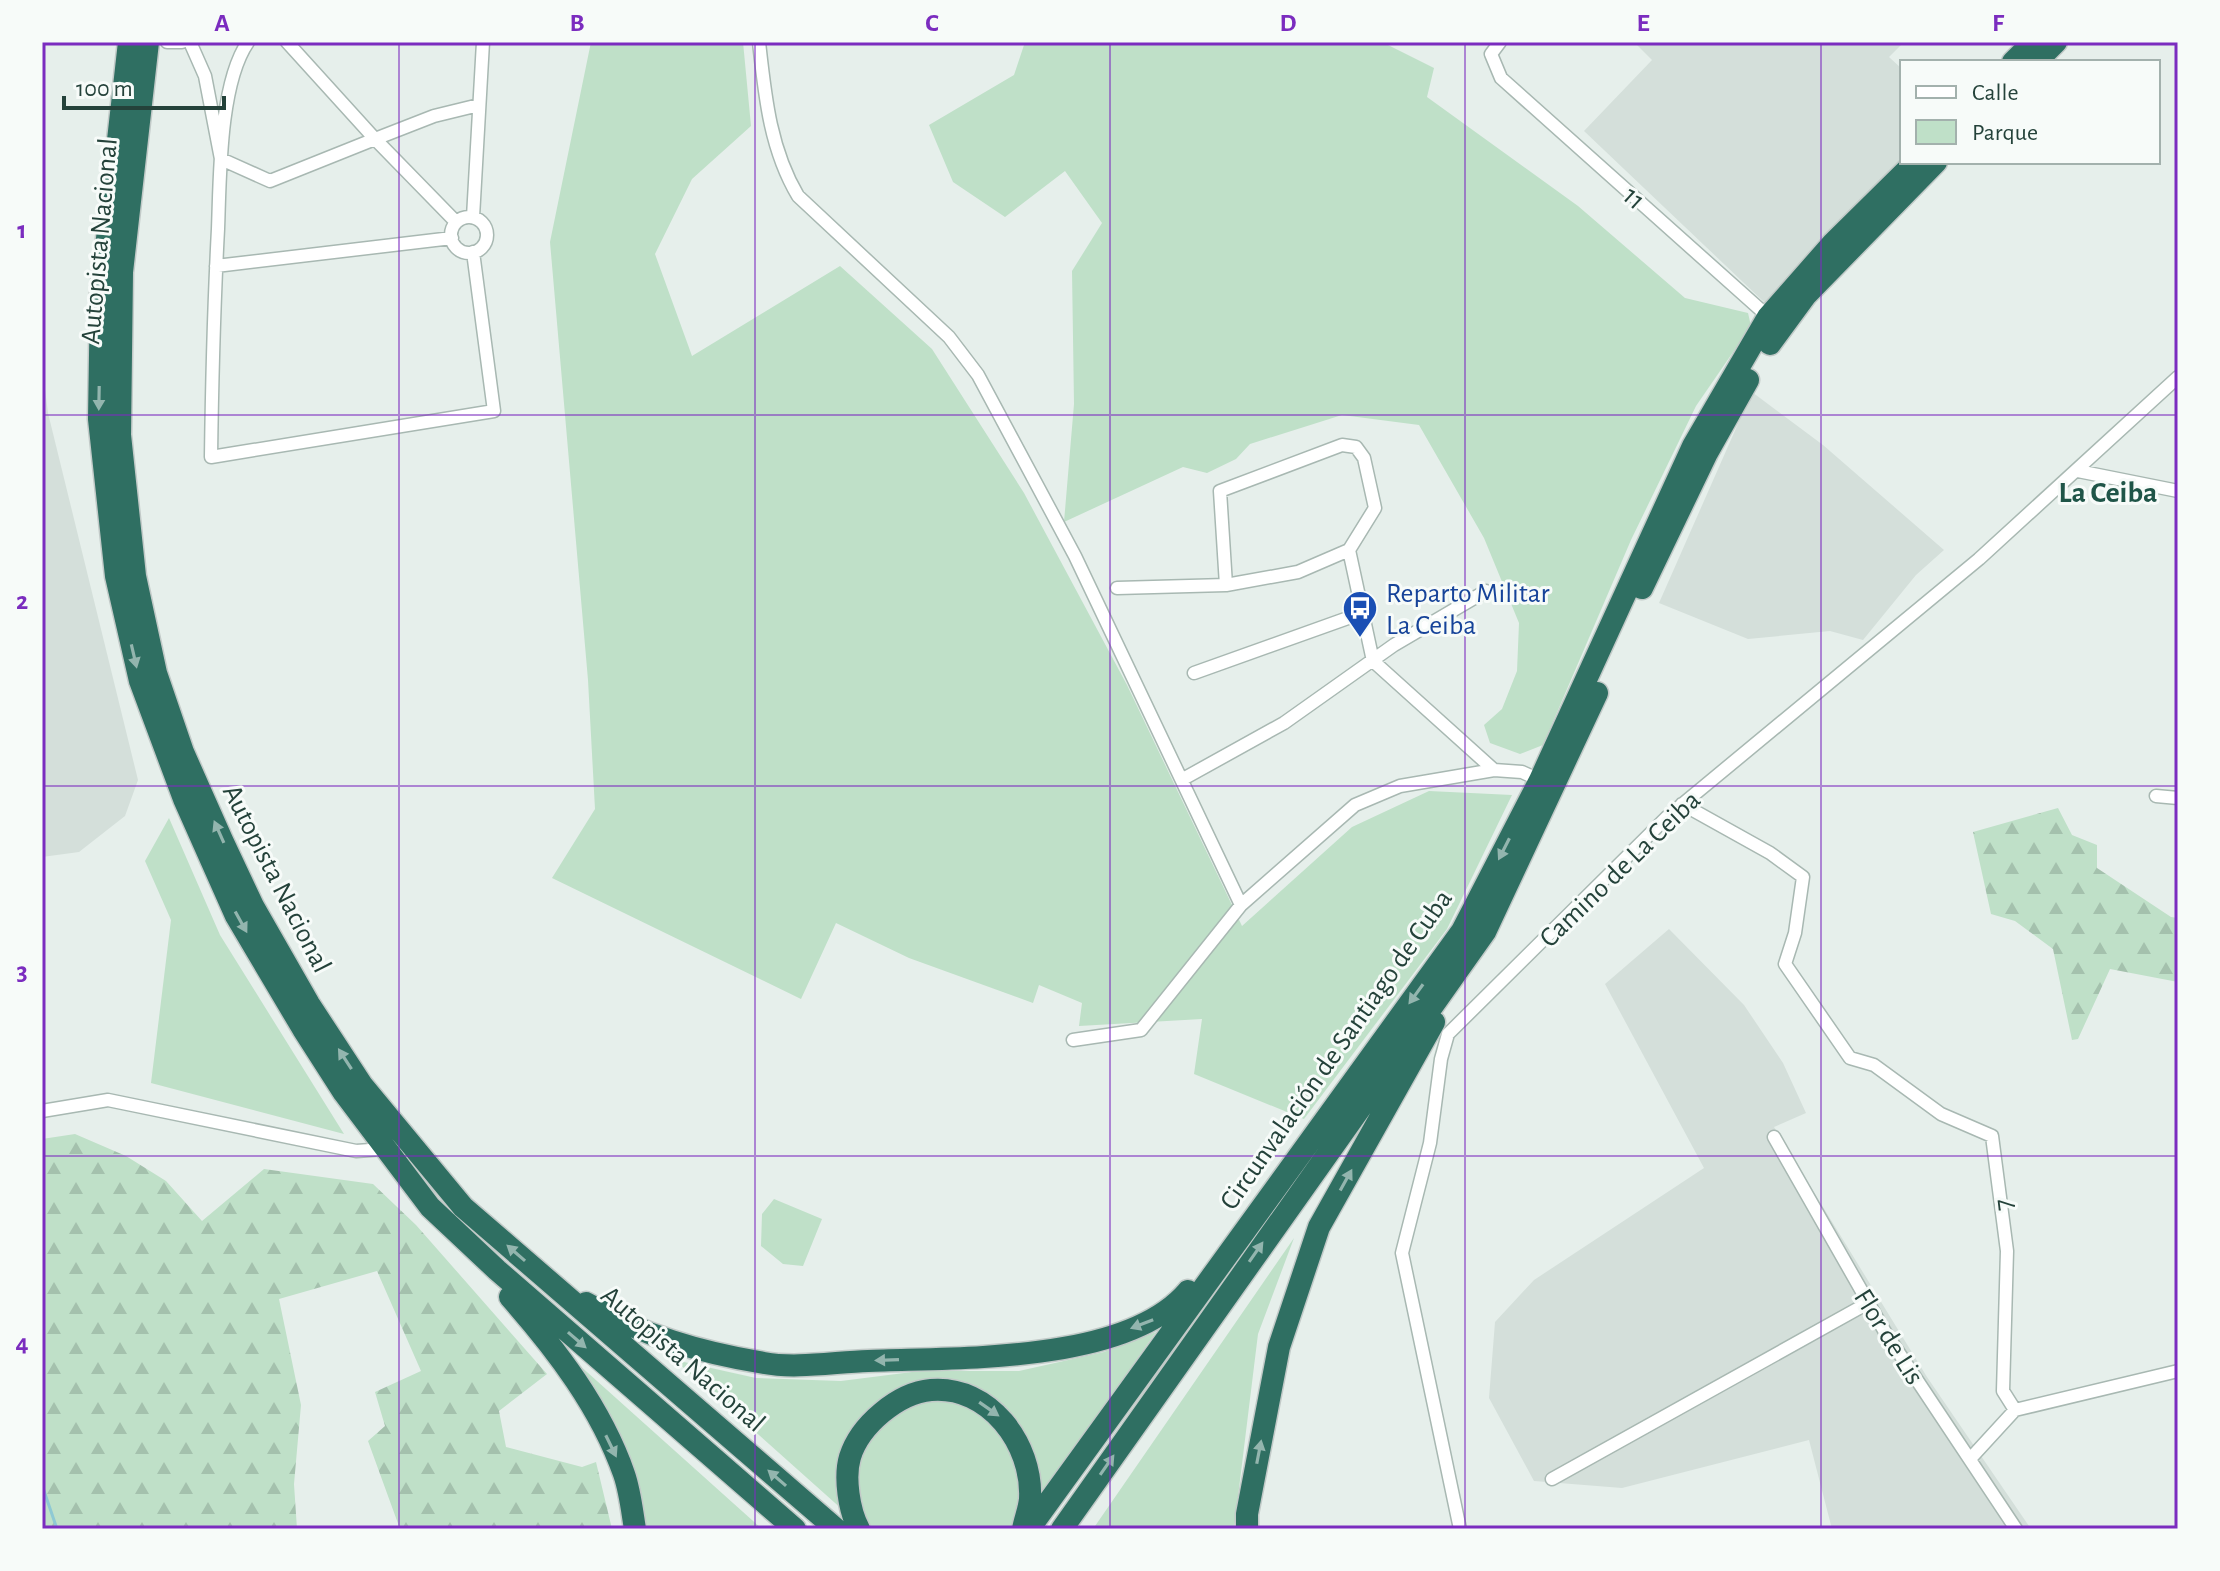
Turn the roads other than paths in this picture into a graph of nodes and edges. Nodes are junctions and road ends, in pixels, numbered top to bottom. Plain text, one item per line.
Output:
1 (129, 42) edge
2 (148, 42) edge
3 (167, 42) edge
4 (182, 42) edge
5 (190, 42) edge
6 (248, 42) edge
7 (287, 42) edge
8 (483, 42) edge
9 (759, 42) edge
10 (1500, 42) edge
11 (2033, 42) edge
12 (2056, 42) edge
13 (2015, 60) edge
14 (2038, 60) edge
15 (479, 105) junction
16 (375, 139) junction
17 (221, 159) junction
18 (1913, 164) edge
19 (1934, 164) edge
20 (473, 217) junction
21 (456, 222) junction
22 (452, 238) junction
23 (473, 252) junction
24 (216, 266) junction
25 (1774, 322) junction
26 (2178, 377) edge
27 (2078, 471) junction
28 (2178, 491) edge
29 (1349, 550) junction
30 (1226, 585) junction
31 (1117, 588) dead end
32 (1486, 591) dead end
33 (1362, 613) junction
34 (1373, 661) junction
35 (1194, 673) dead end
36 (1494, 770) junction
37 (1183, 779) junction
38 (1548, 783) junction
39 (2156, 796) dead end
40 (2178, 798) edge
41 (1682, 804) junction
42 (1241, 905) junction
43 (1485, 932) junction
44 (1433, 1024) junction
45 (1073, 1040) dead end
46 (1441, 1059) junction
47 (42, 1111) edge
48 (1774, 1137) dead end
49 (385, 1149) junction
50 (1274, 1190) junction
51 (430, 1207) junction
52 (551, 1283) junction
53 (1868, 1303) junction
54 (2178, 1371) edge
55 (2015, 1410) junction
56 (1970, 1459) junction
57 (1552, 1479) dead end
58 (635, 1529) edge
59 (795, 1529) edge
60 (836, 1529) edge
61 (859, 1529) edge
62 (1026, 1529) edge
63 (1062, 1529) edge
64 (1247, 1529) edge
65 (1460, 1529) edge
66 (2016, 1529) edge

1 -> 49 highway, Autopista Nacional
52 -> 2 highway, Autopista Nacional
3 - 4 street
5 - 17 street
6 - 17 street
7 - 16 street
8 - 15 street
9 - 37 street
10 - 25 street, 11
11 - 13 highway
12 - 14 highway
15 - 16 street
15 - 20 street
16 - 17 street
16 - 21 street
17 - 24 street
18 - 25 highway
19 - 25 highway
20 - 21 street
20 - 23 street
21 - 22 street
22 - 23 street
22 - 24 street
23 - 24 street
25 - 38 highway, Circunvalación de Santiago de Cuba
26 - 27 street, Camino de La Ceiba
27 - 28 street
27 - 41 street, Camino de La Ceiba
29 - 30 street
29 - 30 street
29 - 33 street
30 - 31 street
32 - 34 street
33 - 34 street
33 - 35 street
34 - 36 street
34 - 37 street
36 - 38 street
36 - 42 street
37 - 42 street
38 - 43 highway, Circunvalación de Santiago de Cuba
38 -> 50 highway, Circunvalación de Santiago de Cuba
39 - 40 street
41 - 46 street, Camino de La Ceiba
41 - 55 street, 7
42 - 45 street
43 - 44 highway
63 -> 43 highway, Circunvalación de Santiago de Cuba
44 - 46 street
64 -> 44 highway
46 - 65 street, Camino de La Ceiba
47 - 49 street
48 - 53 street, Flor de Lis
49 - 51 highway, Autopista Nacional
50 -> 52 highway
50 - 62 highway, Circunvalación de Santiago de Cuba
51 -> 58 highway
51 -> 59 highway, Autopista Nacional
60 -> 52 highway, Autopista Nacional
53 - 56 street, Flor de Lis
53 - 57 street
54 - 55 street
55 - 56 street
56 - 66 street, Flor de Lis
61 -> 62 highway

